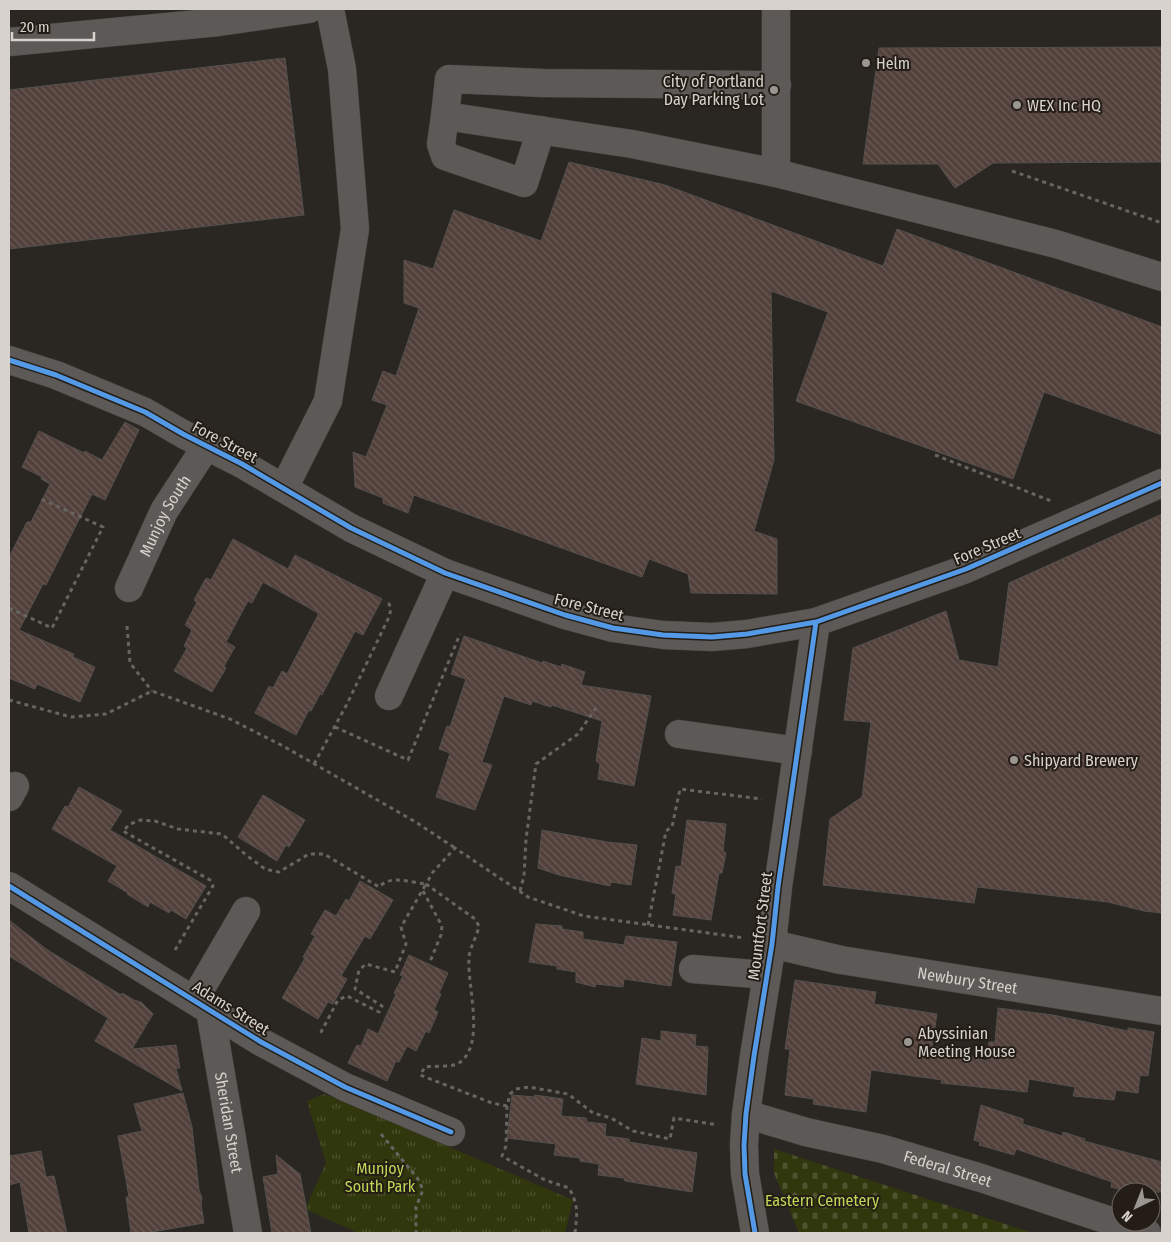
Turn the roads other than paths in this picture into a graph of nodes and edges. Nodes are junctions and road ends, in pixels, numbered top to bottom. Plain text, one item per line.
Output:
1 (309, 9) edge
2 (330, 9) edge
3 (776, 9) edge
4 (9, 42) edge
5 (777, 85) junction
6 (445, 116) junction
7 (541, 130) junction
8 (776, 173) junction
9 (1162, 277) edge
10 (9, 360) edge
11 (207, 445) junction
12 (1162, 483) edge
13 (284, 488) junction
14 (445, 574) junction
15 (128, 588) dead end
16 (816, 622) junction
17 (390, 696) dead end
18 (679, 734) dead end
19 (798, 751) junction
20 (9, 886) edge
21 (246, 911) dead end
22 (763, 942) junction
23 (694, 969) dead end
24 (767, 976) junction
25 (202, 1005) junction
26 (1162, 1011) edge
27 (746, 1114) junction
28 (451, 1132) dead end
29 (248, 1233) edge
30 (755, 1233) edge
31 (1147, 1233) edge

1 - 4 street
2 - 13 street
3 - 5 street
5 - 6 street
5 - 8 street
6 - 7 street
6 - 7 street
7 - 8 street
8 - 9 street
10 - 11 street, Fore Street
11 - 13 street, Fore Street
11 - 15 street, Munjoy South
12 - 16 street, Fore Street
13 - 14 street, Fore Street
14 - 16 street, Fore Street
14 - 17 street
16 - 19 street, Mountfort Street
18 - 19 street
19 - 22 street, Mountfort Street
20 - 25 street, Adams Street
21 - 25 street
22 - 24 street, Mountfort Street
22 - 26 street, Newbury Street
23 - 24 street
24 - 27 street, Mountfort Street
25 - 28 street, Adams Street
25 - 29 street, Sheridan Street
27 - 30 street, Mountfort Street
27 - 31 street, Federal Street

